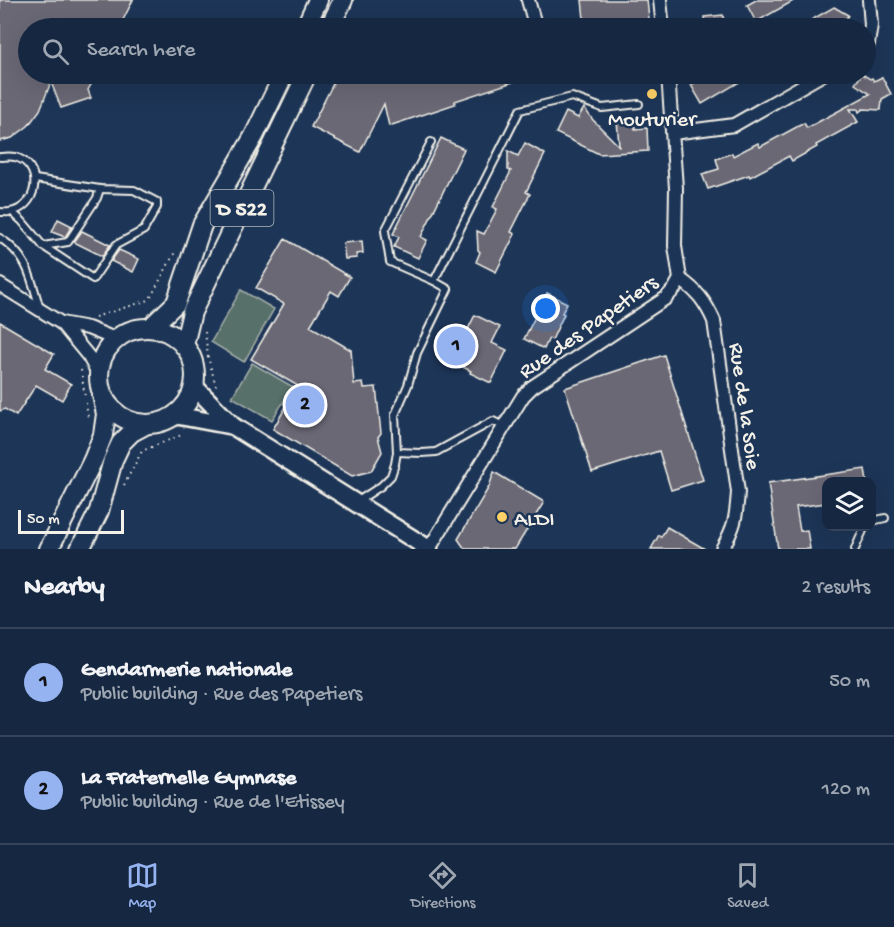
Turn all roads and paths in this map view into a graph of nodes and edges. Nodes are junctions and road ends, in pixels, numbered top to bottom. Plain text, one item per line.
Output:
1 (318, 0) edge
2 (343, 0) edge
3 (528, 0) edge
4 (660, 0) edge
5 (869, 0) edge
6 (310, 18) edge
7 (334, 18) edge
8 (533, 18) edge
9 (662, 18) edge
10 (870, 18) edge
11 (279, 84) edge
12 (302, 84) edge
13 (669, 84) edge
14 (806, 84) edge
15 (639, 104) dead end
16 (673, 133) junction
17 (431, 142) dead end
18 (0, 157) edge
19 (35, 179) junction
20 (100, 189) junction
21 (0, 212) edge
22 (12, 212) junction
23 (0, 238) edge
24 (179, 244) dead end
25 (43, 246) junction
26 (680, 279) junction
27 (434, 282) junction
28 (0, 285) edge
29 (40, 310) junction
30 (61, 323) junction
31 (204, 327) dead end
32 (88, 328) junction
33 (150, 328) junction
34 (116, 339) junction
35 (184, 345) junction
36 (81, 370) dead end
37 (101, 383) junction
38 (194, 386) junction
39 (210, 414) junction
40 (174, 415) junction
41 (88, 420) dead end
42 (147, 424) junction
43 (505, 427) junction
44 (397, 452) junction
45 (122, 489) dead end
46 (355, 503) junction
47 (885, 518) dead end
48 (876, 520) edge
49 (864, 531) edge
50 (49, 549) edge
51 (80, 549) edge
52 (429, 549) edge
53 (722, 549) edge
54 (855, 549) edge

1 - 6 main road
2 - 7 main road
3 - 8 street
4 - 9 street
5 - 10 street
11 - 33 main road, D 522
12 - 35 main road, D 522
13 - 16 street, Rue des Papetiers
14 - 16 street
15 - 27 lane
16 - 26 street, Rue des Papetiers
17 - 27 lane
18 - 19 lane
19 - 20 lane
19 - 22 lane
20 - 25 lane
20 - 25 lane
21 - 22 lane
22 - 25 lane
23 - 29 lane
24 - 32 path
26 - 43 street, Rue des Papetiers
26 - 53 street, Rue de la Soie
27 - 44 lane
28 - 29 street
29 - 30 street
30 - 32 street
30 - 37 street
31 - 39 path
32 - 34 street
33 - 34 main road
33 - 35 main road
34 - 37 main road
35 - 38 main road
36 - 41 path
37 - 42 main road
37 - 50 main road
38 - 39 street
38 - 40 main road
39 - 40 street
39 - 45 path
39 - 46 street
40 - 42 main road
42 - 51 main road
43 - 44 lane
43 - 52 street, Rue des Papetiers
44 - 46 lane
46 - 52 street
47 - 48 lane
49 - 54 lane

